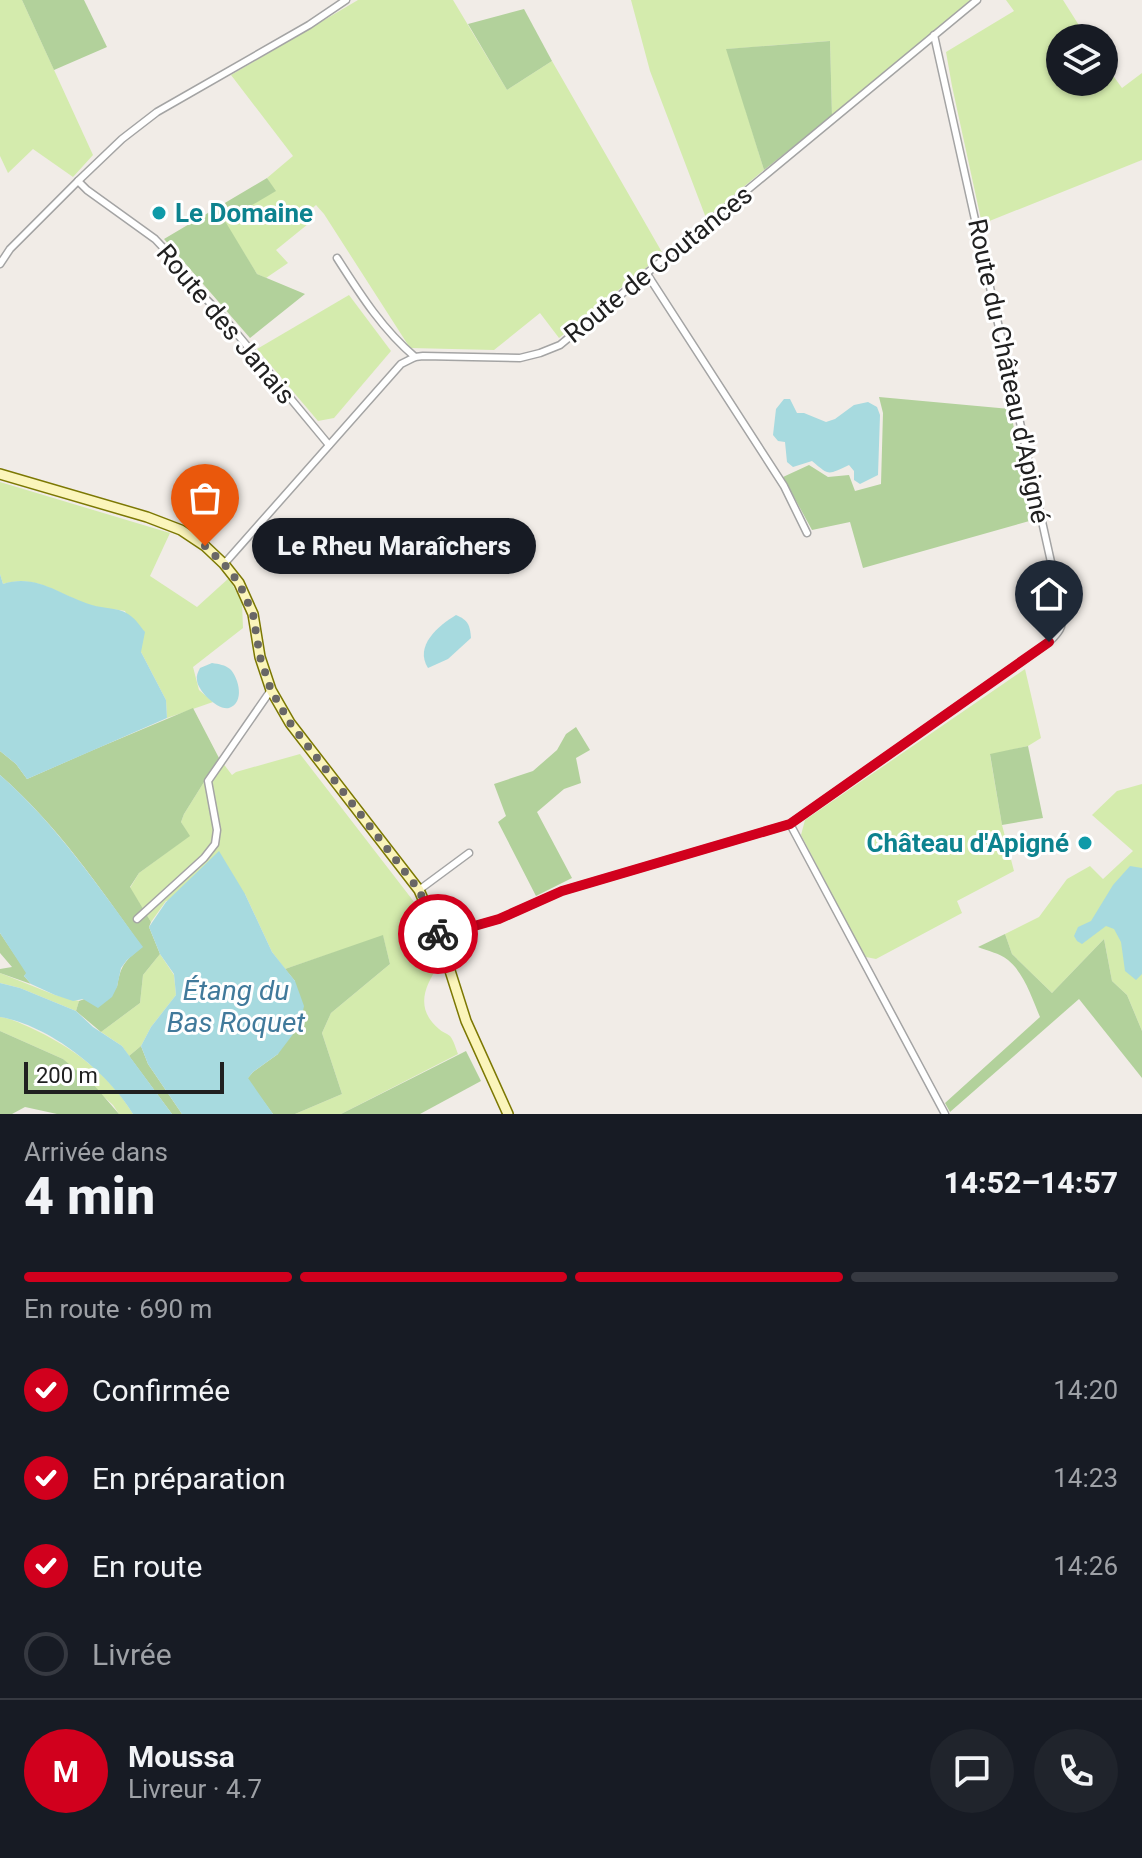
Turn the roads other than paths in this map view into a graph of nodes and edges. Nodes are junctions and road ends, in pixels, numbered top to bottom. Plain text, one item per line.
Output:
1 (346, 0) edge
2 (977, 0) edge
3 (934, 35) junction
4 (78, 181) junction
5 (337, 258) dead end
6 (0, 264) edge
7 (647, 274) junction
8 (415, 357) junction
9 (329, 445) junction
10 (0, 474) edge
11 (807, 533) dead end
12 (224, 564) junction
13 (271, 690) junction
14 (790, 824) junction
15 (469, 853) dead end
16 (419, 890) junction
17 (137, 919) dead end
18 (439, 936) junction
19 (508, 1114) edge
20 (945, 1114) edge

1 - 4 street
2 - 3 street, Route de Coutances
3 - 7 street, Route de Coutances
3 - 14 street, Route du Château d'Apigné
4 - 6 street
4 - 9 street, Route des Janais
5 - 8 street
7 - 8 street, Route de Coutances
7 - 11 street
8 - 9 street
9 - 12 street
10 - 12 street
12 - 13 street
13 - 16 street
13 - 17 street
14 - 18 street, Route du Château d'Apigné
14 - 20 street
15 - 16 street
16 - 18 street
18 - 19 street

